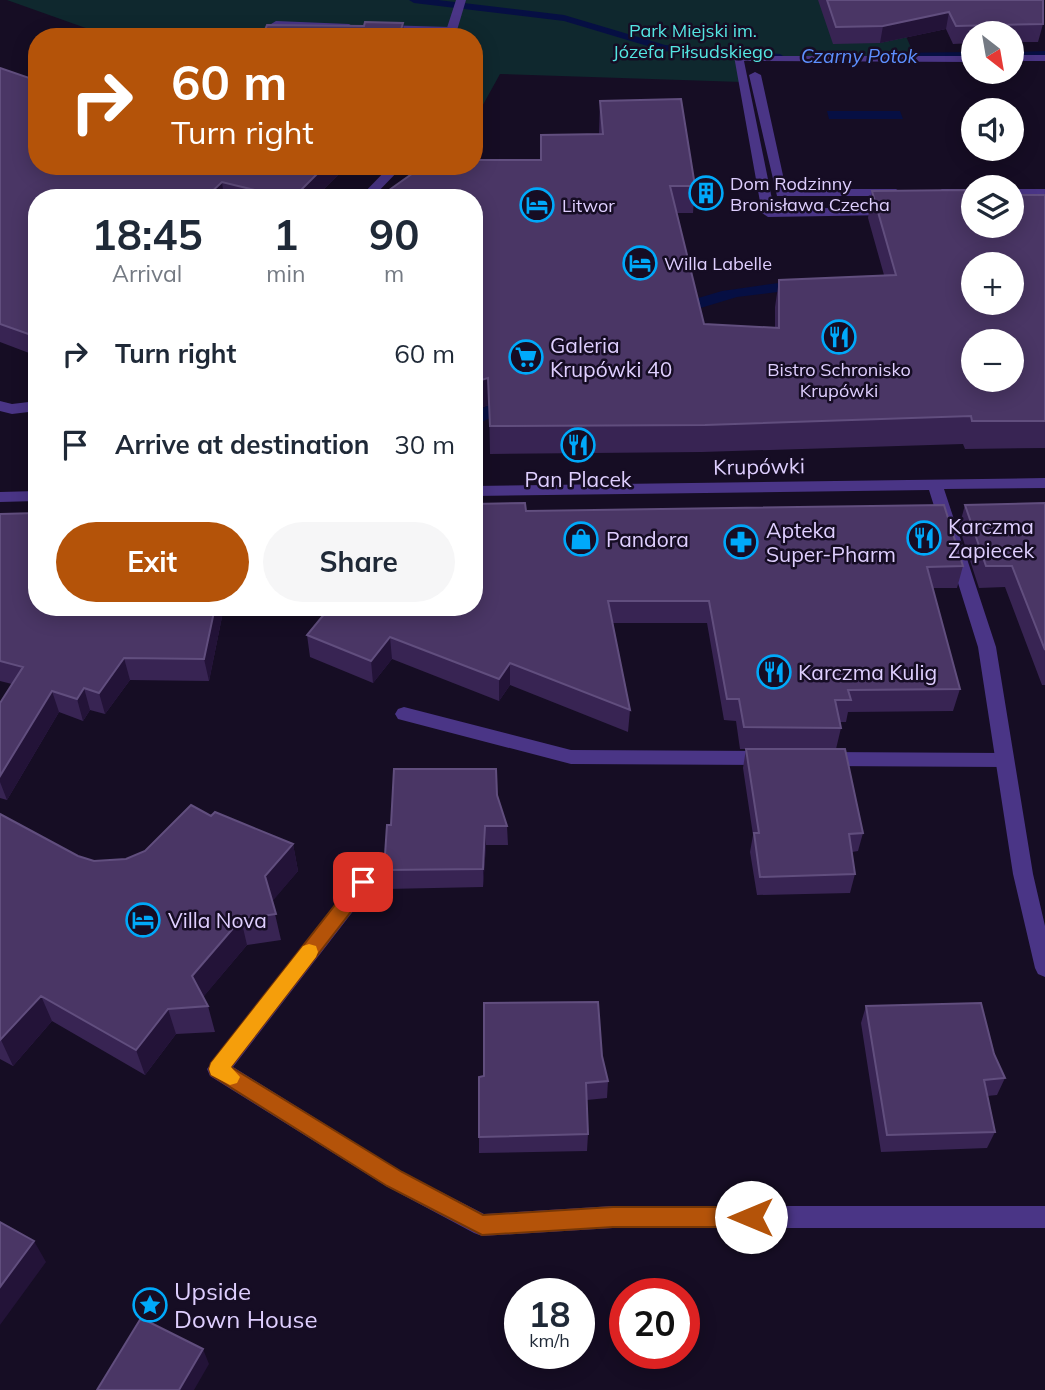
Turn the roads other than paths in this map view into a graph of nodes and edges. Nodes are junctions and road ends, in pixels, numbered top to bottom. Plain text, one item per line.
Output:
1 (461, 0) edge
2 (356, 27) edge
3 (370, 27) edge
4 (270, 28) edge
5 (383, 28) edge
6 (451, 28) edge
7 (1024, 58) edge
8 (1045, 58) edge
9 (961, 59) edge
10 (755, 75) dead end
11 (388, 175) edge
12 (374, 189) edge
13 (904, 193) edge
14 (932, 193) edge
15 (961, 193) edge
16 (1024, 193) edge
17 (1045, 193) edge
18 (905, 211) edge
19 (0, 406) edge
20 (28, 407) edge
21 (1045, 483) edge
22 (935, 484) junction
23 (483, 491) edge
24 (28, 496) edge
25 (0, 497) edge
26 (404, 714) dead end
27 (781, 758) edge
28 (809, 759) edge
29 (1003, 760) junction
30 (363, 882) dead end
31 (1045, 968) edge
32 (1045, 1217) edge

1 - 6 street
2 - 4 street
3 - 5 street
7 - 8 street
9 - 18 street
10 - 13 street
11 - 12 street
14 - 15 street
16 - 17 street
19 - 20 street
21 - 22 street, Krupówki
22 - 23 street, Krupówki
22 - 29 street
24 - 25 street
26 - 27 street
28 - 29 street
29 - 31 street
30 - 32 street

